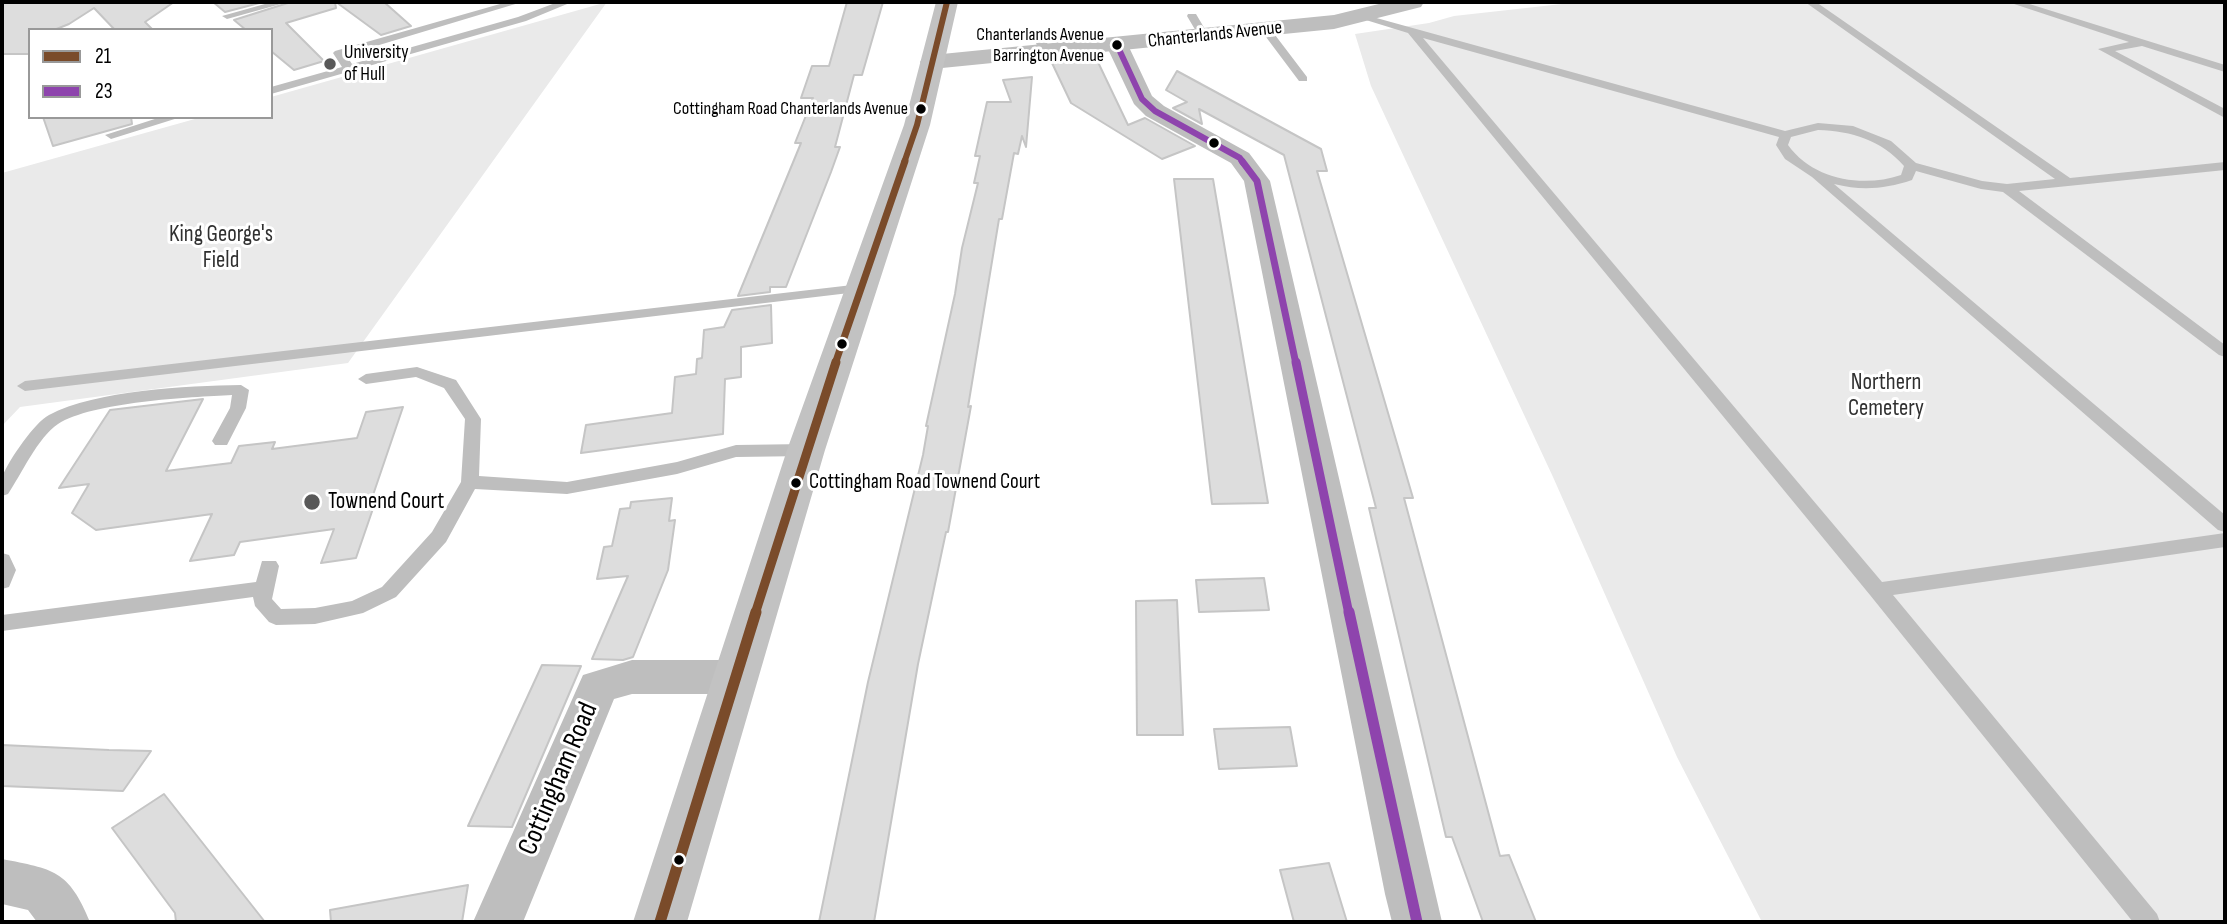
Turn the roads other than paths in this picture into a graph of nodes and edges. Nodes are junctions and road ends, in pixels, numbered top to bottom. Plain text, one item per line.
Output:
1 (283, 2) edge
2 (517, 2) edge
3 (567, 2) edge
4 (947, 2) edge
5 (1395, 2) edge
6 (1413, 2) edge
7 (1810, 2) edge
8 (2013, 2) edge
9 (228, 16) dead end
10 (1358, 16) junction
11 (1198, 26) junction
12 (1265, 29) junction
13 (1412, 31) junction
14 (1041, 42) junction
15 (2146, 43) junction
16 (1117, 45) junction
17 (935, 51) junction
18 (349, 69) junction
19 (2225, 69) edge
20 (1303, 79) dead end
21 (273, 89) edge
22 (2225, 114) edge
23 (157, 120) edge
24 (111, 135) dead end
25 (1786, 135) junction
26 (1911, 166) junction
27 (2225, 166) edge
28 (1812, 172) junction
29 (2068, 182) junction
30 (2007, 188) junction
31 (862, 288) junction
32 (2225, 336) edge
33 (2207, 338) junction
34 (2225, 352) edge
35 (366, 379) dead end
36 (25, 386) dead end
37 (221, 441) dead end
38 (806, 450) junction
39 (470, 482) junction
40 (2, 490) edge
41 (2225, 525) edge
42 (2225, 540) edge
43 (2, 560) edge
44 (268, 566) dead end
45 (2, 582) edge
46 (264, 588) junction
47 (1877, 590) junction
48 (2, 622) edge
49 (735, 677) junction
50 (2, 882) edge
51 (65, 922) edge
52 (498, 922) edge
53 (660, 922) edge
54 (1418, 922) edge
55 (2148, 922) edge

1 - 9 lane
2 - 18 lane
3 - 18 lane
4 - 17 main road
5 - 11 street, Chanterlands Avenue
6 - 10 street, Chanterlands Avenue
7 - 29 lane
8 - 15 lane
10 - 12 street, Chanterlands Avenue
10 - 13 lane
11 - 12 street, Chanterlands Avenue
11 - 14 street, Chanterlands Avenue
11 - 16 street, Chanterlands Avenue
12 - 20 lane
13 - 25 lane
13 - 47 lane
14 - 16 street, Chanterlands Avenue
14 - 17 street, Chanterlands Avenue
15 - 19 lane
15 - 22 lane
16 - 54 street
17 - 31 main road
18 - 21 lane
23 - 24 lane
25 - 26 lane
25 - 28 lane
26 - 28 lane
26 - 30 lane
27 - 29 lane
28 - 41 lane
29 - 30 lane
30 - 33 lane
31 - 36 lane
31 - 38 main road
32 - 33 lane
33 - 34 lane
35 - 39 lane
37 - 40 lane
38 - 39 lane
38 - 49 main road
39 - 46 lane
42 - 47 lane
43 - 45 lane
44 - 46 lane
46 - 48 lane
47 - 55 lane
49 - 52 street, Cottingham Road
49 - 53 main road
50 - 51 street

